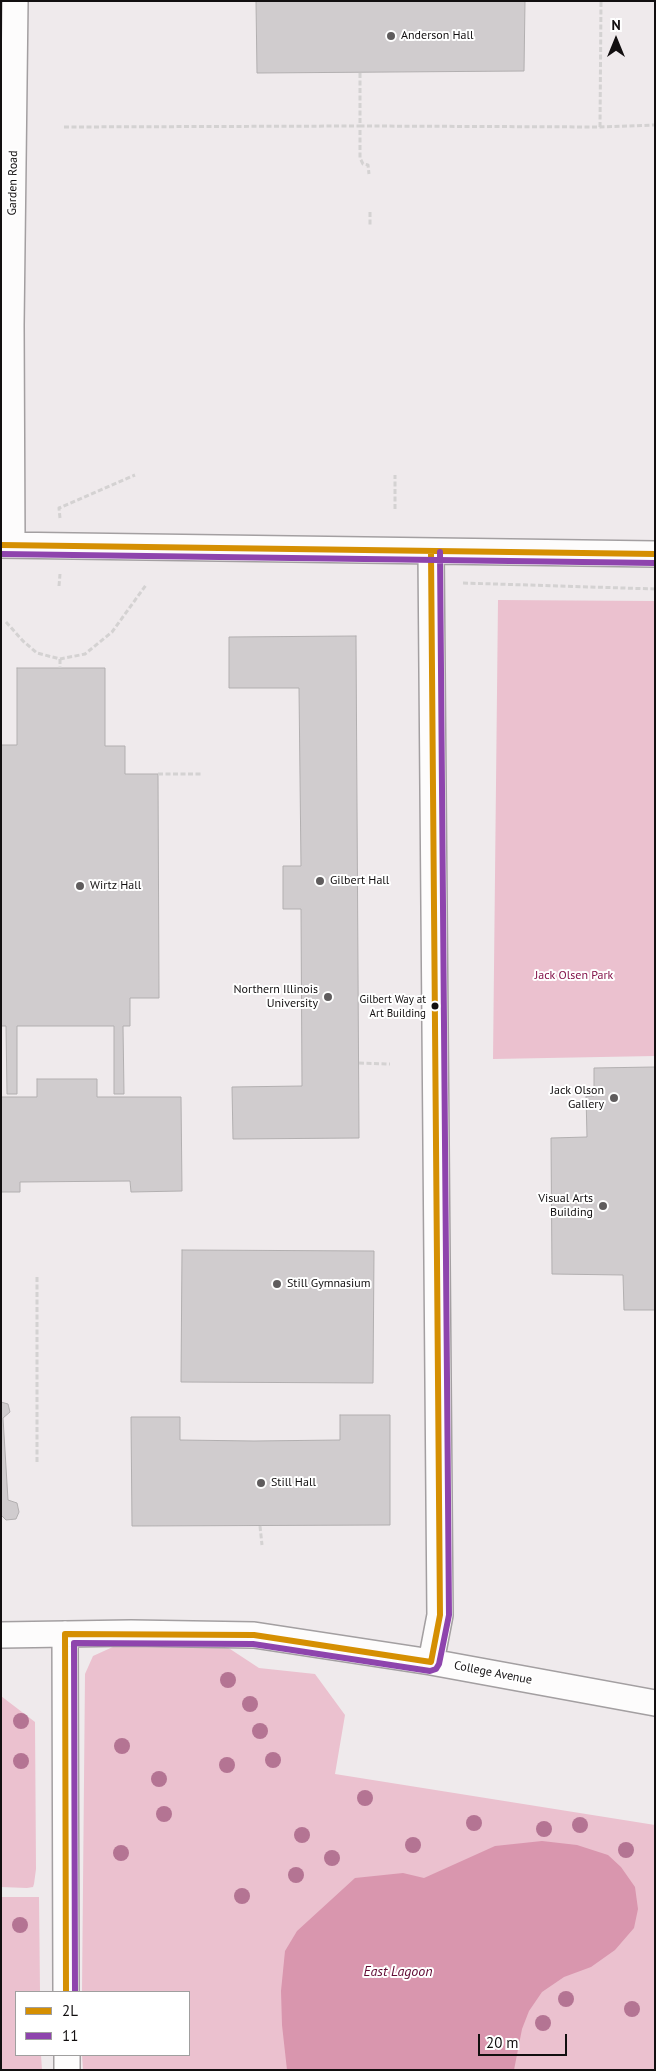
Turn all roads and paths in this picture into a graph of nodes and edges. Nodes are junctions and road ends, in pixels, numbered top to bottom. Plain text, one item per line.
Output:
1 (15, 1) edge
2 (601, 1) edge
3 (360, 73) dead end
4 (360, 126) junction
5 (655, 126) edge
6 (64, 127) dead end
7 (600, 127) junction
8 (369, 174) dead end
9 (370, 212) dead end
10 (370, 227) dead end
11 (135, 475) dead end
12 (396, 475) dead end
13 (59, 508) dead end
14 (395, 509) dead end
15 (6, 545) edge
16 (431, 552) junction
17 (655, 554) edge
18 (463, 583) dead end
19 (146, 585) dead end
20 (655, 589) edge
21 (6, 622) dead end
22 (60, 659) junction
23 (60, 668) dead end
24 (158, 774) dead end
25 (203, 774) dead end
26 (359, 1063) dead end
27 (390, 1064) dead end
28 (37, 1276) dead end
29 (37, 1464) dead end
30 (260, 1526) dead end
31 (262, 1545) dead end
32 (1, 1634) edge
33 (65, 1634) junction
34 (432, 1662) junction
35 (655, 1704) edge
36 (66, 1991) edge
37 (67, 2056) edge
38 (67, 2070) edge

1 - 15 street, Garden Road
2 - 7 path
3 - 4 path
4 - 6 path
4 - 7 path
4 - 8 path
5 - 7 path
9 - 10 path
11 - 13 path
12 - 14 path
15 - 16 street
16 - 17 street
16 - 34 street
18 - 20 path
19 - 22 path
21 - 22 path
22 - 23 path
24 - 25 path
26 - 27 path
28 - 29 path
30 - 31 path
32 - 33 street, College Avenue
33 - 34 street, College Avenue
33 - 36 street
34 - 35 street, College Avenue
37 - 38 street

